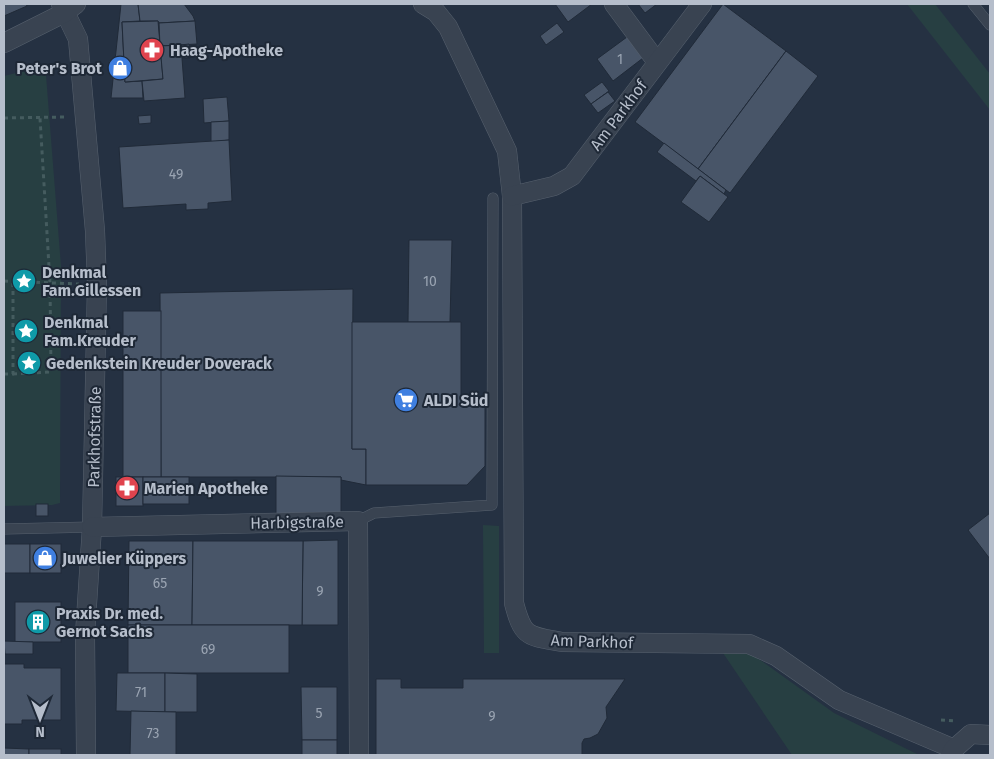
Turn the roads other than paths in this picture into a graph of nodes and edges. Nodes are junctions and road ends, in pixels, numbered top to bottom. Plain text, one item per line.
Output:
1 (423, 4) edge
2 (614, 4) edge
3 (702, 4) edge
4 (973, 4) edge
5 (67, 7) edge
6 (990, 25) edge
7 (4, 43) edge
8 (657, 62) junction
9 (512, 196) junction
10 (493, 198) dead end
11 (358, 521) junction
12 (92, 526) junction
13 (4, 529) edge
14 (990, 735) edge
15 (952, 752) edge
16 (86, 755) edge
17 (359, 755) edge

1 - 9 street, Am Parkhof
2 - 8 street
3 - 8 street, Am Parkhof
4 - 6 lane
5 - 7 street
5 - 12 street, Parkhofstraße
8 - 9 street, Am Parkhof
9 - 15 street, Am Parkhof
10 - 11 lane
11 - 12 street, Harbigstraße
11 - 17 street, Harbigstraße
12 - 13 lane
12 - 16 street, Parkhofstraße
14 - 15 street

